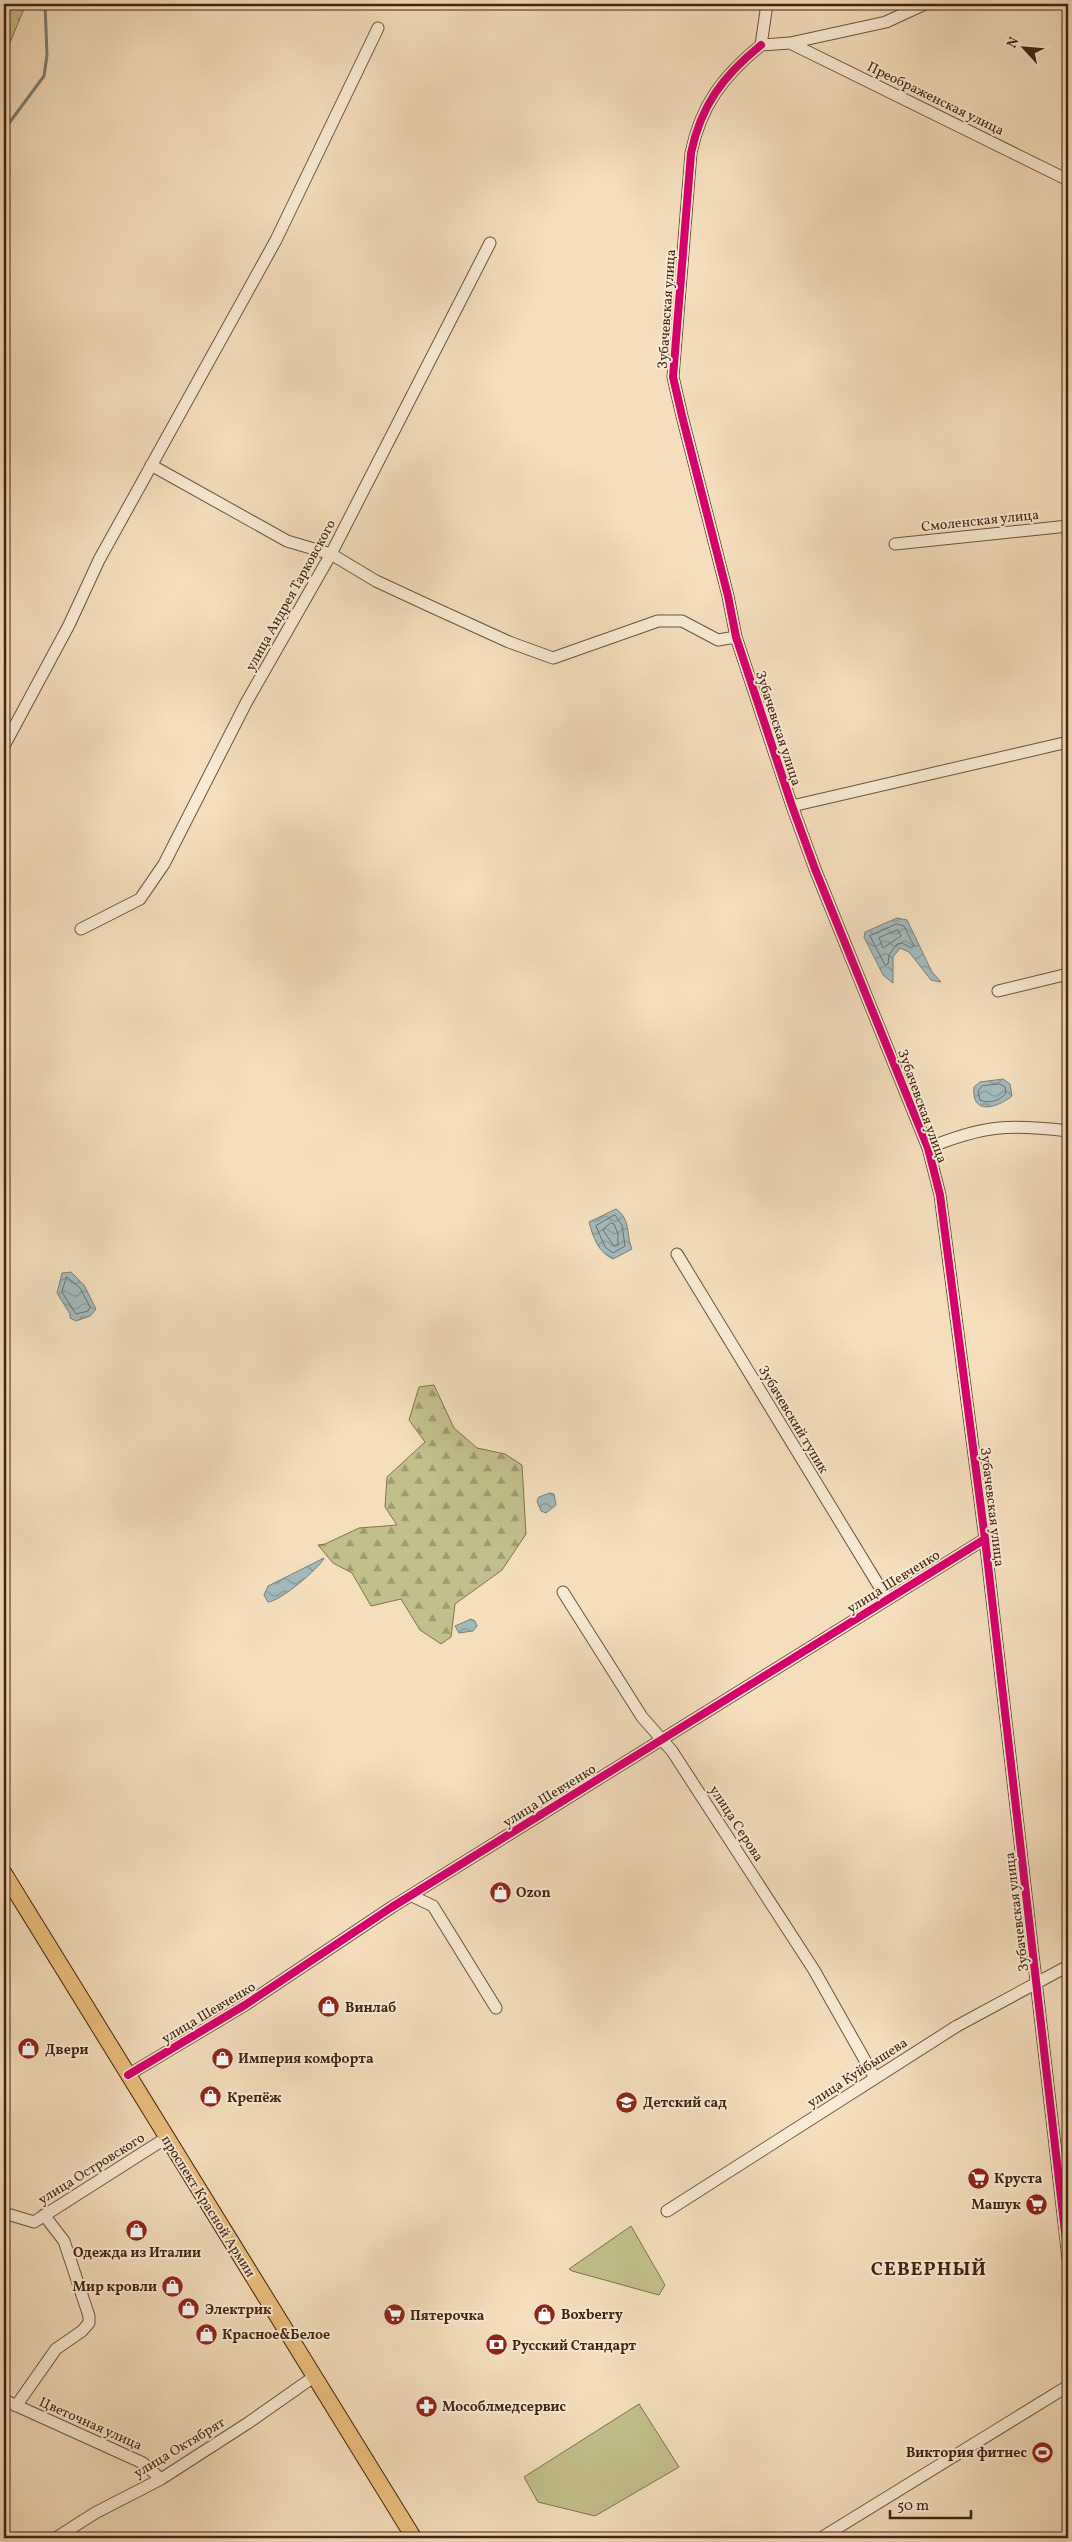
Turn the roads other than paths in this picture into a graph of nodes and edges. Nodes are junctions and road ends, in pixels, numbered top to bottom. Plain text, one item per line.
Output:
1 (767, 4) edge
2 (925, 4) edge
3 (378, 28) dead end
4 (790, 43) junction
5 (761, 45) junction
6 (1068, 180) edge
7 (490, 243) dead end
8 (151, 465) junction
9 (1068, 526) edge
10 (895, 544) dead end
11 (331, 554) junction
12 (736, 637) junction
13 (1068, 742) edge
14 (4, 746) edge
15 (792, 806) junction
16 (81, 929) dead end
17 (1068, 974) edge
18 (998, 991) dead end
19 (1068, 1131) edge
20 (928, 1148) junction
21 (677, 1254) dead end
22 (985, 1539) junction
23 (563, 1592) dead end
24 (887, 1599) junction
25 (662, 1739) junction
26 (4, 1873) edge
27 (412, 1896) junction
28 (1068, 1966) edge
29 (1037, 1982) junction
30 (496, 2008) dead end
31 (128, 2075) junction
32 (875, 2078) junction
33 (166, 2138) junction
34 (666, 2211) dead end
35 (4, 2214) edge
36 (44, 2215) junction
37 (1068, 2258) edge
38 (314, 2376) junction
39 (1068, 2386) edge
40 (4, 2400) edge
41 (16, 2406) junction
42 (161, 2479) junction
43 (56, 2538) edge
44 (414, 2538) edge
45 (821, 2538) edge

1 - 5 street
2 - 4 street
3 - 8 street
4 - 5 street
4 - 6 street, Преображенская улица
5 - 12 street, Зубачевская улица
7 - 11 street, улица Андрея Тарковского
8 - 11 street
8 - 14 street
9 - 10 street, Смоленская улица
11 - 12 street
11 - 16 street, улица Андрея Тарковского
12 - 15 street, Зубачевская улица
13 - 15 street
15 - 20 street, Зубачевская улица
17 - 18 street
19 - 20 street
20 - 22 street, Зубачевская улица
21 - 24 street, Зубачевский тупик
22 - 24 street, улица Шевченко
22 - 29 street, Зубачевская улица
23 - 25 street, улица Серова
24 - 25 street, улица Шевченко
25 - 27 street, улица Шевченко
25 - 32 street, улица Серова
26 - 31 main road, проспект Красной Армии
27 - 30 street
27 - 31 street, улица Шевченко
28 - 29 street, улица Куйбышева
29 - 32 street, улица Куйбышева
29 - 37 street, Зубачевская улица
31 - 33 main road, проспект Красной Армии
32 - 34 street, улица Куйбышева
33 - 36 street, улица Островского
33 - 38 main road, проспект Красной Армии
35 - 36 street, улица Островского
36 - 41 street
38 - 42 street, улица Октябрят
38 - 44 main road, проспект Красной Армии
39 - 45 street
40 - 41 street, Цветочная улица
41 - 42 street, Цветочная улица
42 - 43 street, улица Октябрят

